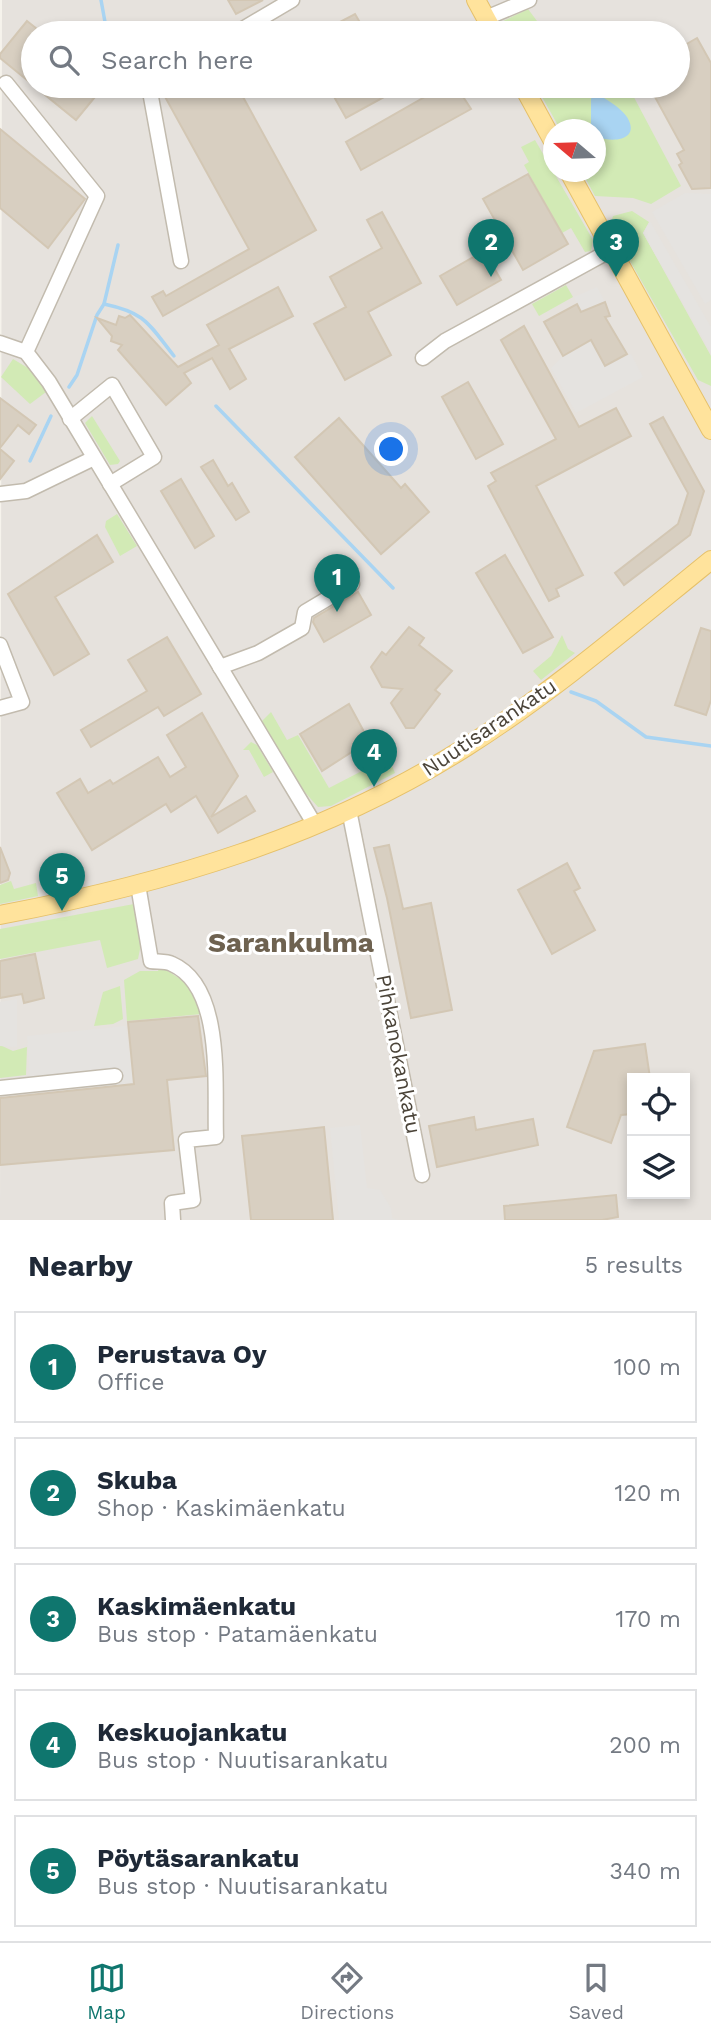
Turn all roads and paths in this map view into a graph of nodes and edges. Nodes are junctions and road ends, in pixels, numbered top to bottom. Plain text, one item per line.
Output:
1 (292, 0) edge
2 (476, 0) edge
3 (529, 0) edge
4 (256, 21) edge
5 (487, 21) edge
6 (498, 21) edge
7 (6, 83) dead end
8 (151, 98) edge
9 (530, 98) edge
10 (543, 123) edge
11 (574, 182) edge
12 (611, 250) junction
13 (181, 261) dead end
14 (0, 344) edge
15 (26, 352) junction
16 (423, 358) dead end
17 (70, 419) junction
18 (711, 430) edge
19 (94, 458) junction
20 (110, 484) junction
21 (6, 494) edge
22 (0, 506) edge
23 (711, 561) edge
24 (352, 584) dead end
25 (0, 645) edge
26 (220, 667) junction
27 (0, 708) edge
28 (349, 810) junction
29 (315, 825) junction
30 (138, 885) junction
31 (0, 915) edge
32 (115, 1076) dead end
33 (0, 1088) edge
34 (422, 1175) dead end
35 (173, 1220) edge

1 - 4 street
2 - 5 main road
3 - 6 street
7 - 15 street
8 - 13 street
9 - 10 main road
11 - 12 main road
12 - 16 street
12 - 18 main road
14 - 15 street
15 - 17 street
17 - 19 street
17 - 20 street
19 - 20 street
19 - 21 street
20 - 26 street
21 - 22 street
23 - 28 main road, Nuutisarankatu
24 - 26 street
25 - 27 street
26 - 29 street
28 - 29 main road, Nuutisarankatu
28 - 34 street, Pihkanokankatu
29 - 30 main road, Nuutisarankatu
30 - 31 main road, Nuutisarankatu
30 - 35 street
32 - 33 street

